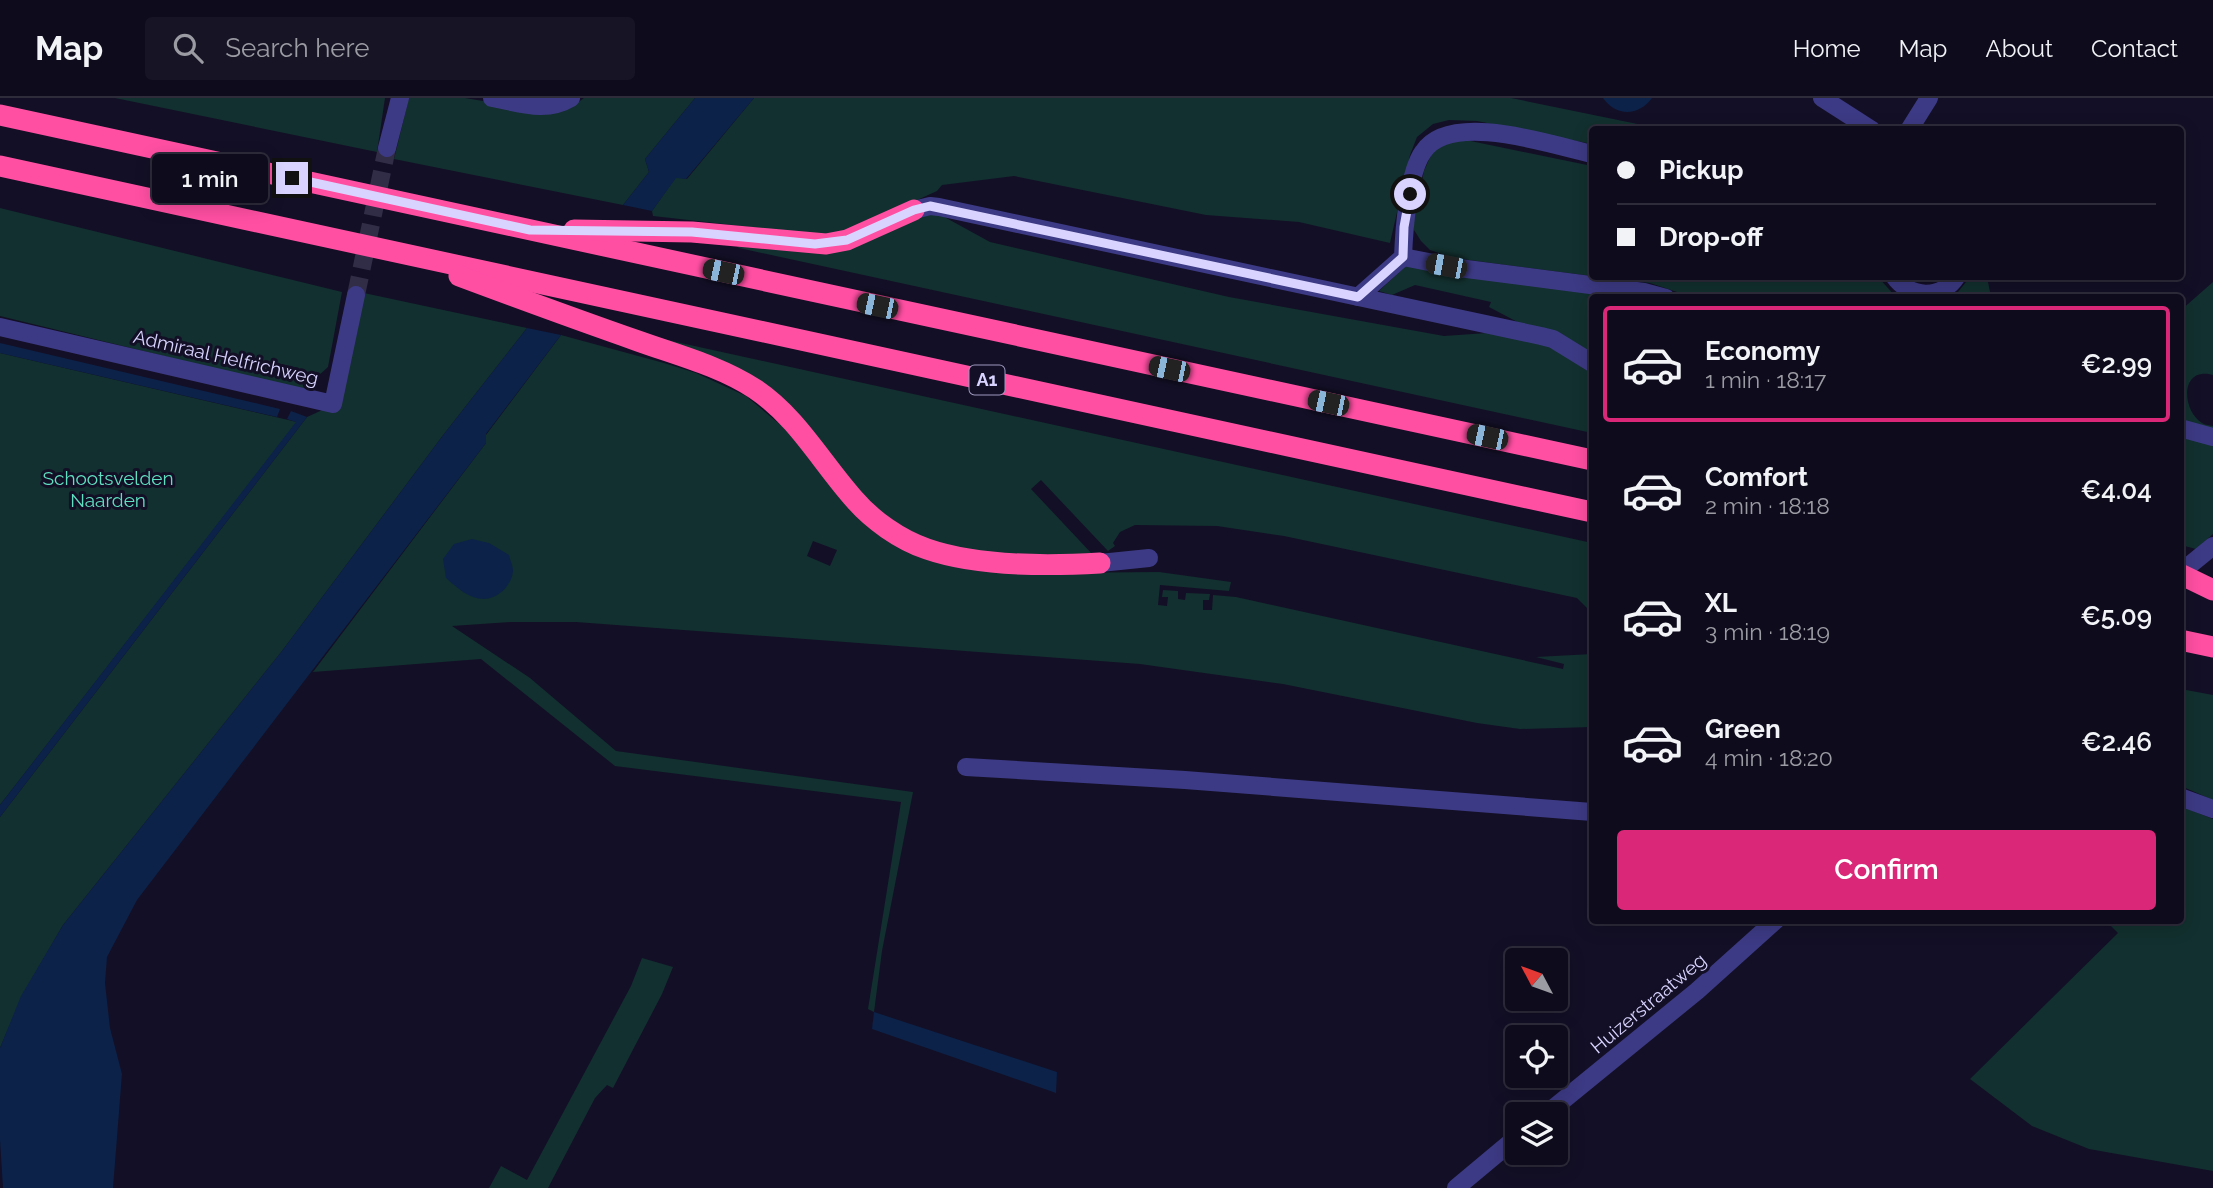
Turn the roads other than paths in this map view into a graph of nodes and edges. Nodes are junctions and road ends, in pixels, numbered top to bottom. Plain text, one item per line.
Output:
1 (400, 98) edge
2 (492, 98) edge
3 (571, 98) edge
4 (1822, 98) edge
5 (1929, 98) edge
6 (0, 115) edge
7 (1866, 126) edge
8 (1912, 126) edge
9 (387, 148) tunnel mouth
10 (1589, 153) edge
11 (0, 166) edge
12 (914, 210) joint
13 (530, 230) junction
14 (381, 248) junction
15 (1403, 257) junction
16 (1897, 280) edge
17 (1953, 280) edge
18 (1651, 294) edge
19 (1921, 294) edge
20 (1921, 294) edge
21 (1940, 294) edge
22 (356, 295) tunnel mouth
23 (1358, 297) junction
24 (0, 327) edge
25 (1589, 361) edge
26 (2184, 429) edge
27 (2213, 437) edge
28 (1589, 459) edge
29 (1589, 511) edge
30 (2213, 546) edge
31 (1149, 558) dead end
32 (1100, 563) joint
33 (2184, 570) edge
34 (2184, 575) edge
35 (2184, 589) edge
36 (2213, 590) edge
37 (2213, 595) edge
38 (2184, 641) edge
39 (2213, 647) edge
40 (966, 767) dead end
41 (2184, 799) edge
42 (2213, 810) edge
43 (1589, 813) edge
44 (1772, 924) edge
45 (1561, 1102) edge
46 (1505, 1147) edge
47 (1456, 1188) edge

1 - 9 street
2 - 3 street
4 - 7 street
5 - 8 street
6 - 13 highway
10 - 15 street
11 - 14 highway, A1
12 - 13 highway
12 - 23 street
13 - 28 highway
14 - 29 highway, A1
14 - 32 highway, A1
15 - 18 street
15 - 23 street
16 - 19 street
17 - 21 street
20 - 21 street
22 - 24 street, Admiraal Helfrichweg
23 - 25 street
26 - 27 street
30 - 33 street
31 - 32 street, A1
34 - 36 highway
35 - 37 highway
38 - 39 highway
40 - 43 street
41 - 42 street
44 - 45 street, Huizerstraatweg
46 - 47 street

